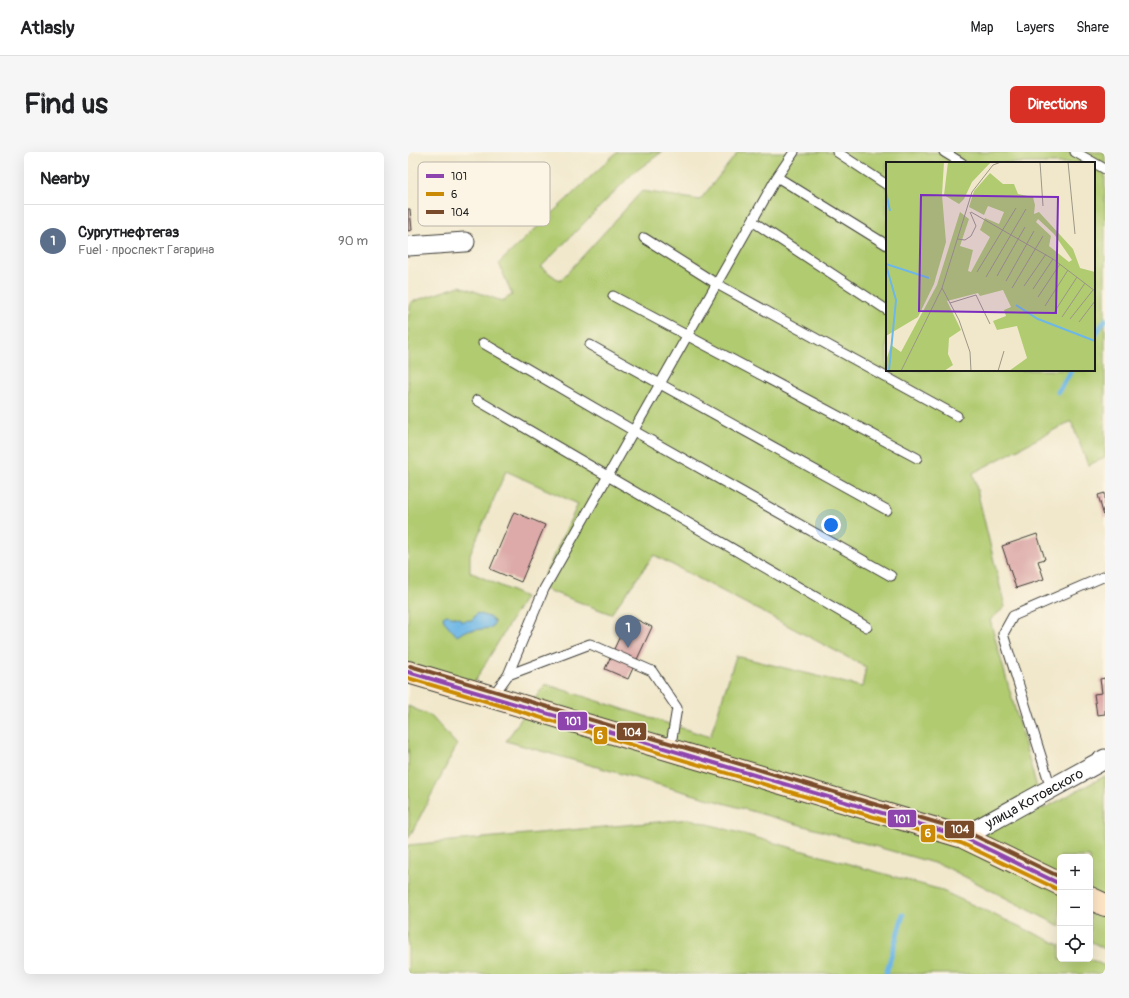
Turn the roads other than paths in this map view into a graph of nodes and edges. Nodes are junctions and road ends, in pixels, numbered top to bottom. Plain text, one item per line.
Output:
1 (794, 152) edge
2 (837, 152) edge
3 (944, 152) edge
4 (1076, 152) edge
5 (960, 162) edge
6 (1093, 162) edge
7 (1095, 163) edge
8 (1105, 169) edge
9 (777, 177) junction
10 (886, 183) edge
11 (752, 221) junction
12 (644, 238) dead end
13 (464, 242) dead end
14 (886, 244) edge
15 (408, 246) edge
16 (717, 284) junction
17 (613, 296) dead end
18 (886, 309) edge
19 (688, 335) junction
20 (483, 343) dead end
21 (590, 345) dead end
22 (660, 384) junction
23 (477, 400) dead end
24 (957, 416) dead end
25 (634, 431) junction
26 (917, 458) dead end
27 (608, 477) junction
28 (887, 510) dead end
29 (891, 576) dead end
30 (1105, 576) edge
31 (867, 627) dead end
32 (408, 672) edge
33 (508, 675) junction
34 (492, 697) junction
35 (670, 750) junction
36 (1105, 759) edge
37 (1051, 788) junction
38 (963, 837) junction
39 (1057, 883) edge
40 (1093, 899) edge
41 (1105, 905) edge

1 - 9 lane
2 - 10 lane
3 - 5 lane
4 - 6 lane
7 - 8 lane
9 - 11 lane
9 - 14 lane
11 - 16 lane
11 - 18 lane
12 - 16 lane
13 - 15 street
16 - 19 lane
16 - 24 lane
17 - 19 lane
19 - 22 lane
19 - 26 lane
20 - 25 lane
21 - 22 lane
22 - 25 lane
22 - 28 lane
23 - 27 lane
25 - 27 lane
25 - 29 lane
27 - 31 lane
27 - 33 lane
30 - 37 lane
32 - 34 main road
33 - 34 lane
33 - 35 lane
34 - 35 main road
35 - 38 main road
36 - 37 street, улица Котовского
37 - 38 street, улица Котовского
38 - 39 main road
40 - 41 main road

